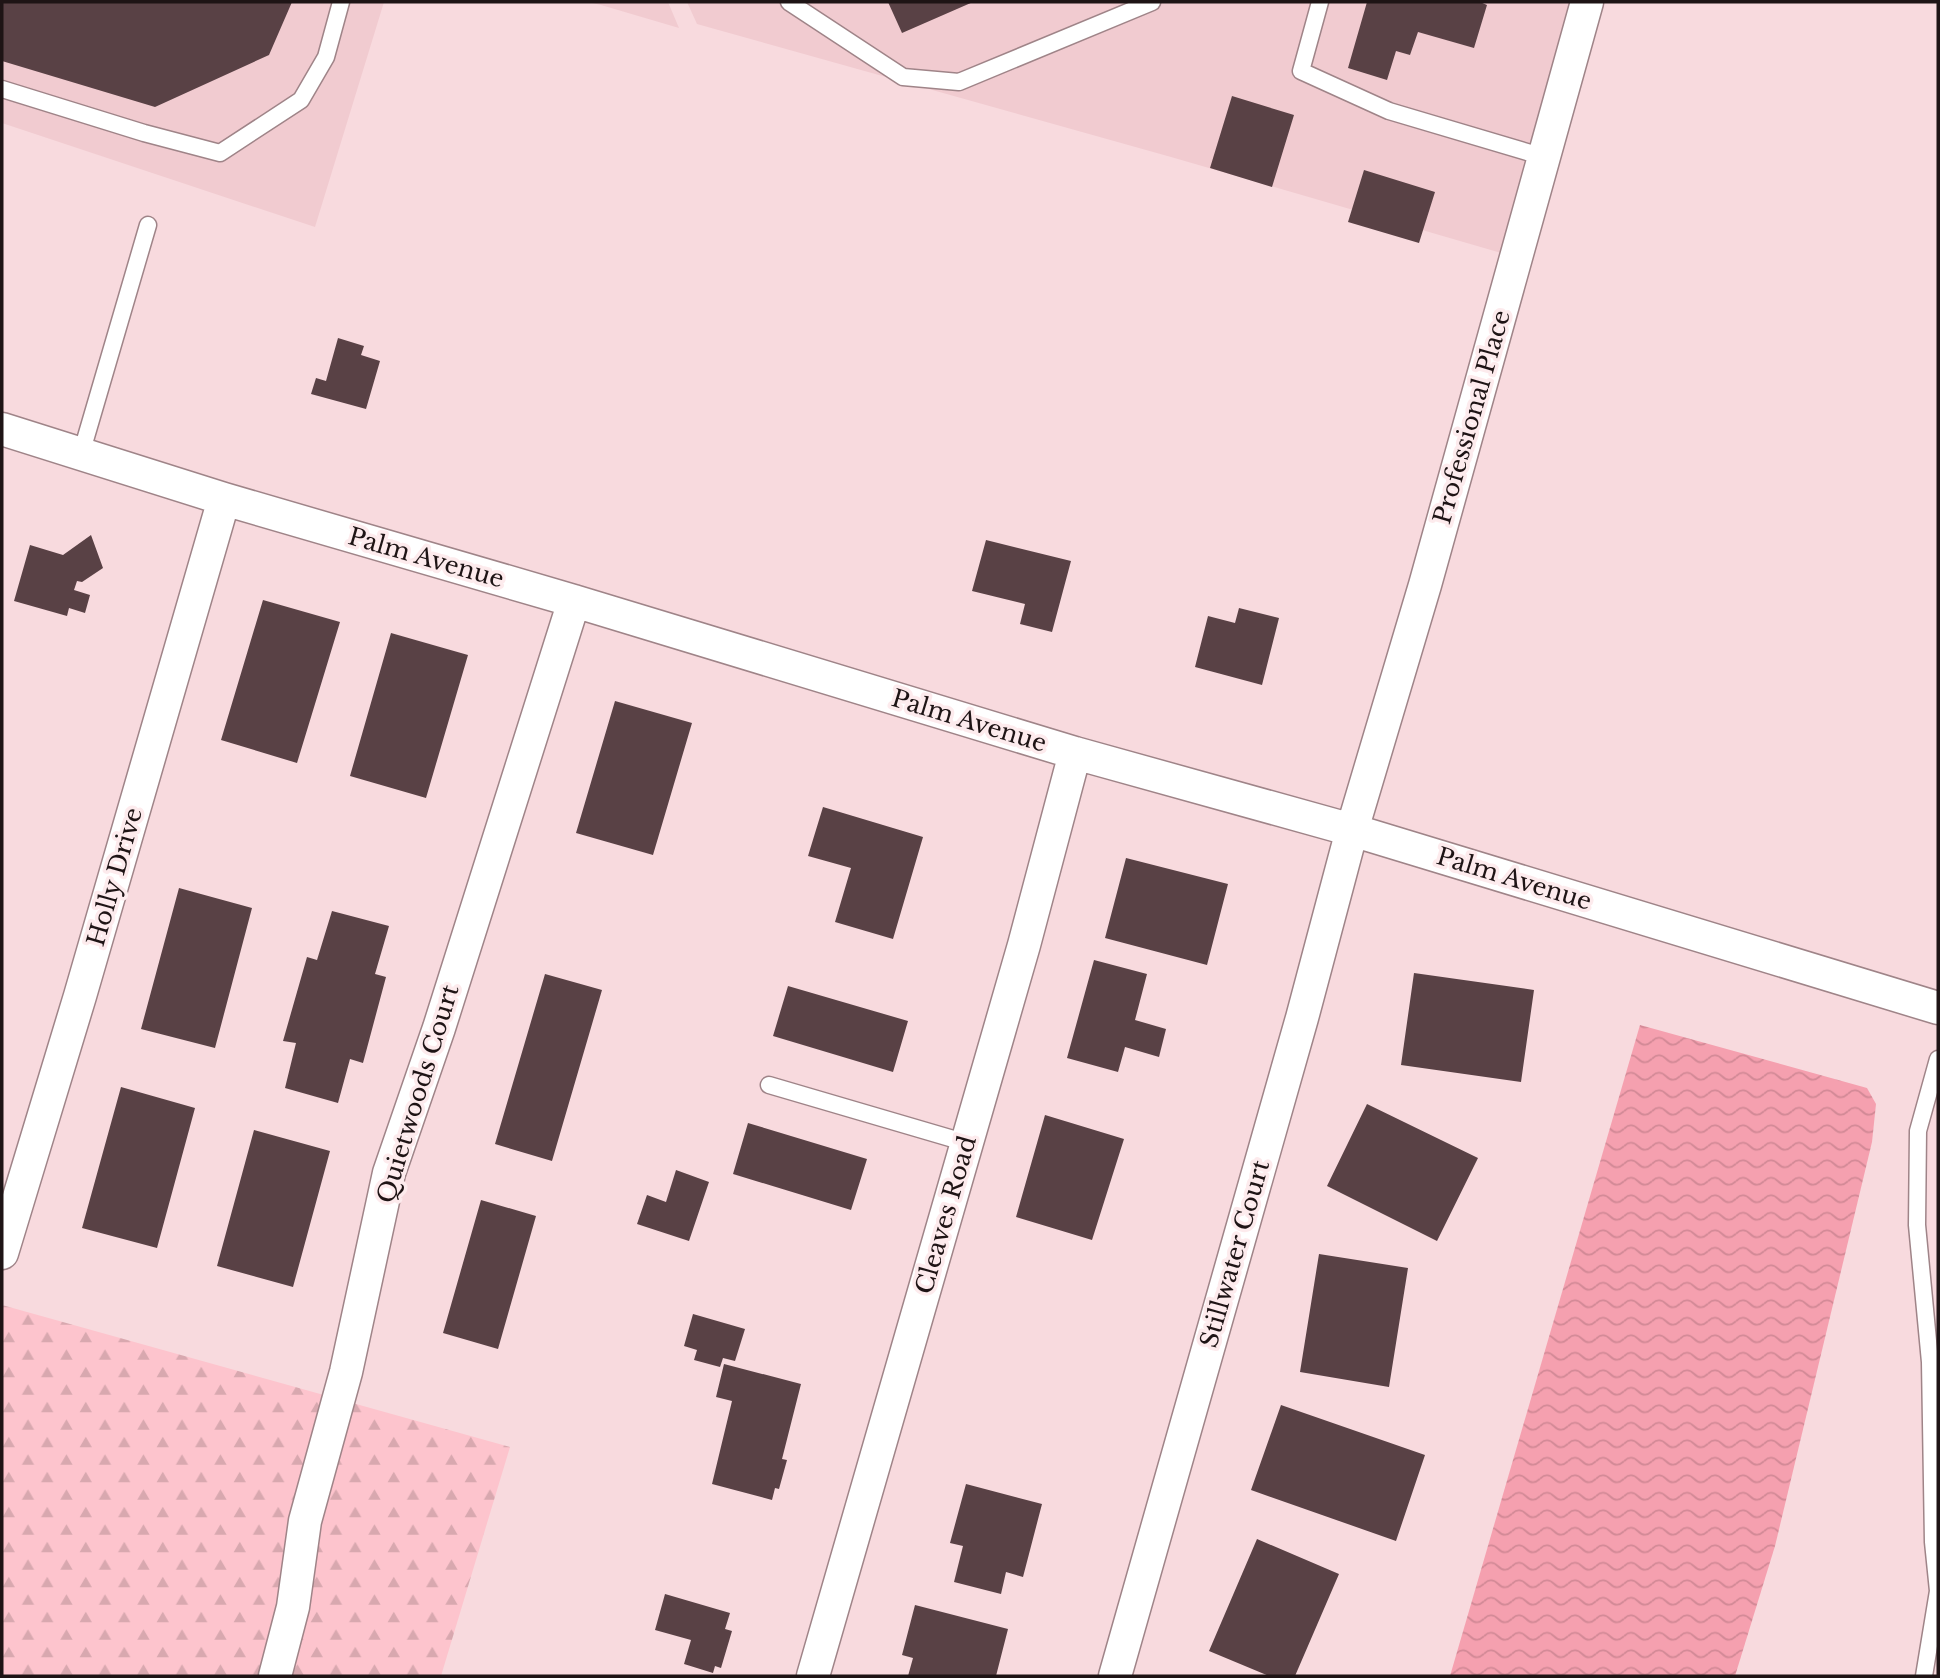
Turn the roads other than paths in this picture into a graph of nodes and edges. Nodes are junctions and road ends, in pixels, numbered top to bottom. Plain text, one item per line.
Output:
1 (341, 2) edge
2 (789, 2) edge
3 (1152, 2) edge
4 (1320, 2) edge
5 (1587, 2) edge
6 (2, 89) edge
7 (1544, 157) junction
8 (148, 225) dead end
9 (2, 429) edge
10 (80, 454) junction
11 (224, 499) junction
12 (574, 601) junction
13 (1075, 753) junction
14 (1352, 830) junction
15 (1938, 1008) edge
16 (1938, 1059) edge
17 (769, 1085) dead end
18 (967, 1143) junction
19 (2, 1254) edge
20 (275, 1676) edge
21 (813, 1676) edge
22 (1115, 1676) edge
23 (1924, 1676) edge

1 - 6 lane
2 - 3 lane
4 - 7 lane
5 - 7 street, Professional Place
7 - 14 street, Professional Place
8 - 10 lane
9 - 10 street, Palm Avenue
10 - 11 street, Palm Avenue
11 - 12 street, Palm Avenue
11 - 19 street, Holly Drive
12 - 13 street, Palm Avenue
12 - 20 street, Quietwoods Court
13 - 14 street, Palm Avenue
13 - 18 street, Cleaves Road
14 - 15 street, Palm Avenue
14 - 22 street, Stillwater Court
16 - 23 lane
17 - 18 lane
18 - 21 street, Cleaves Road

